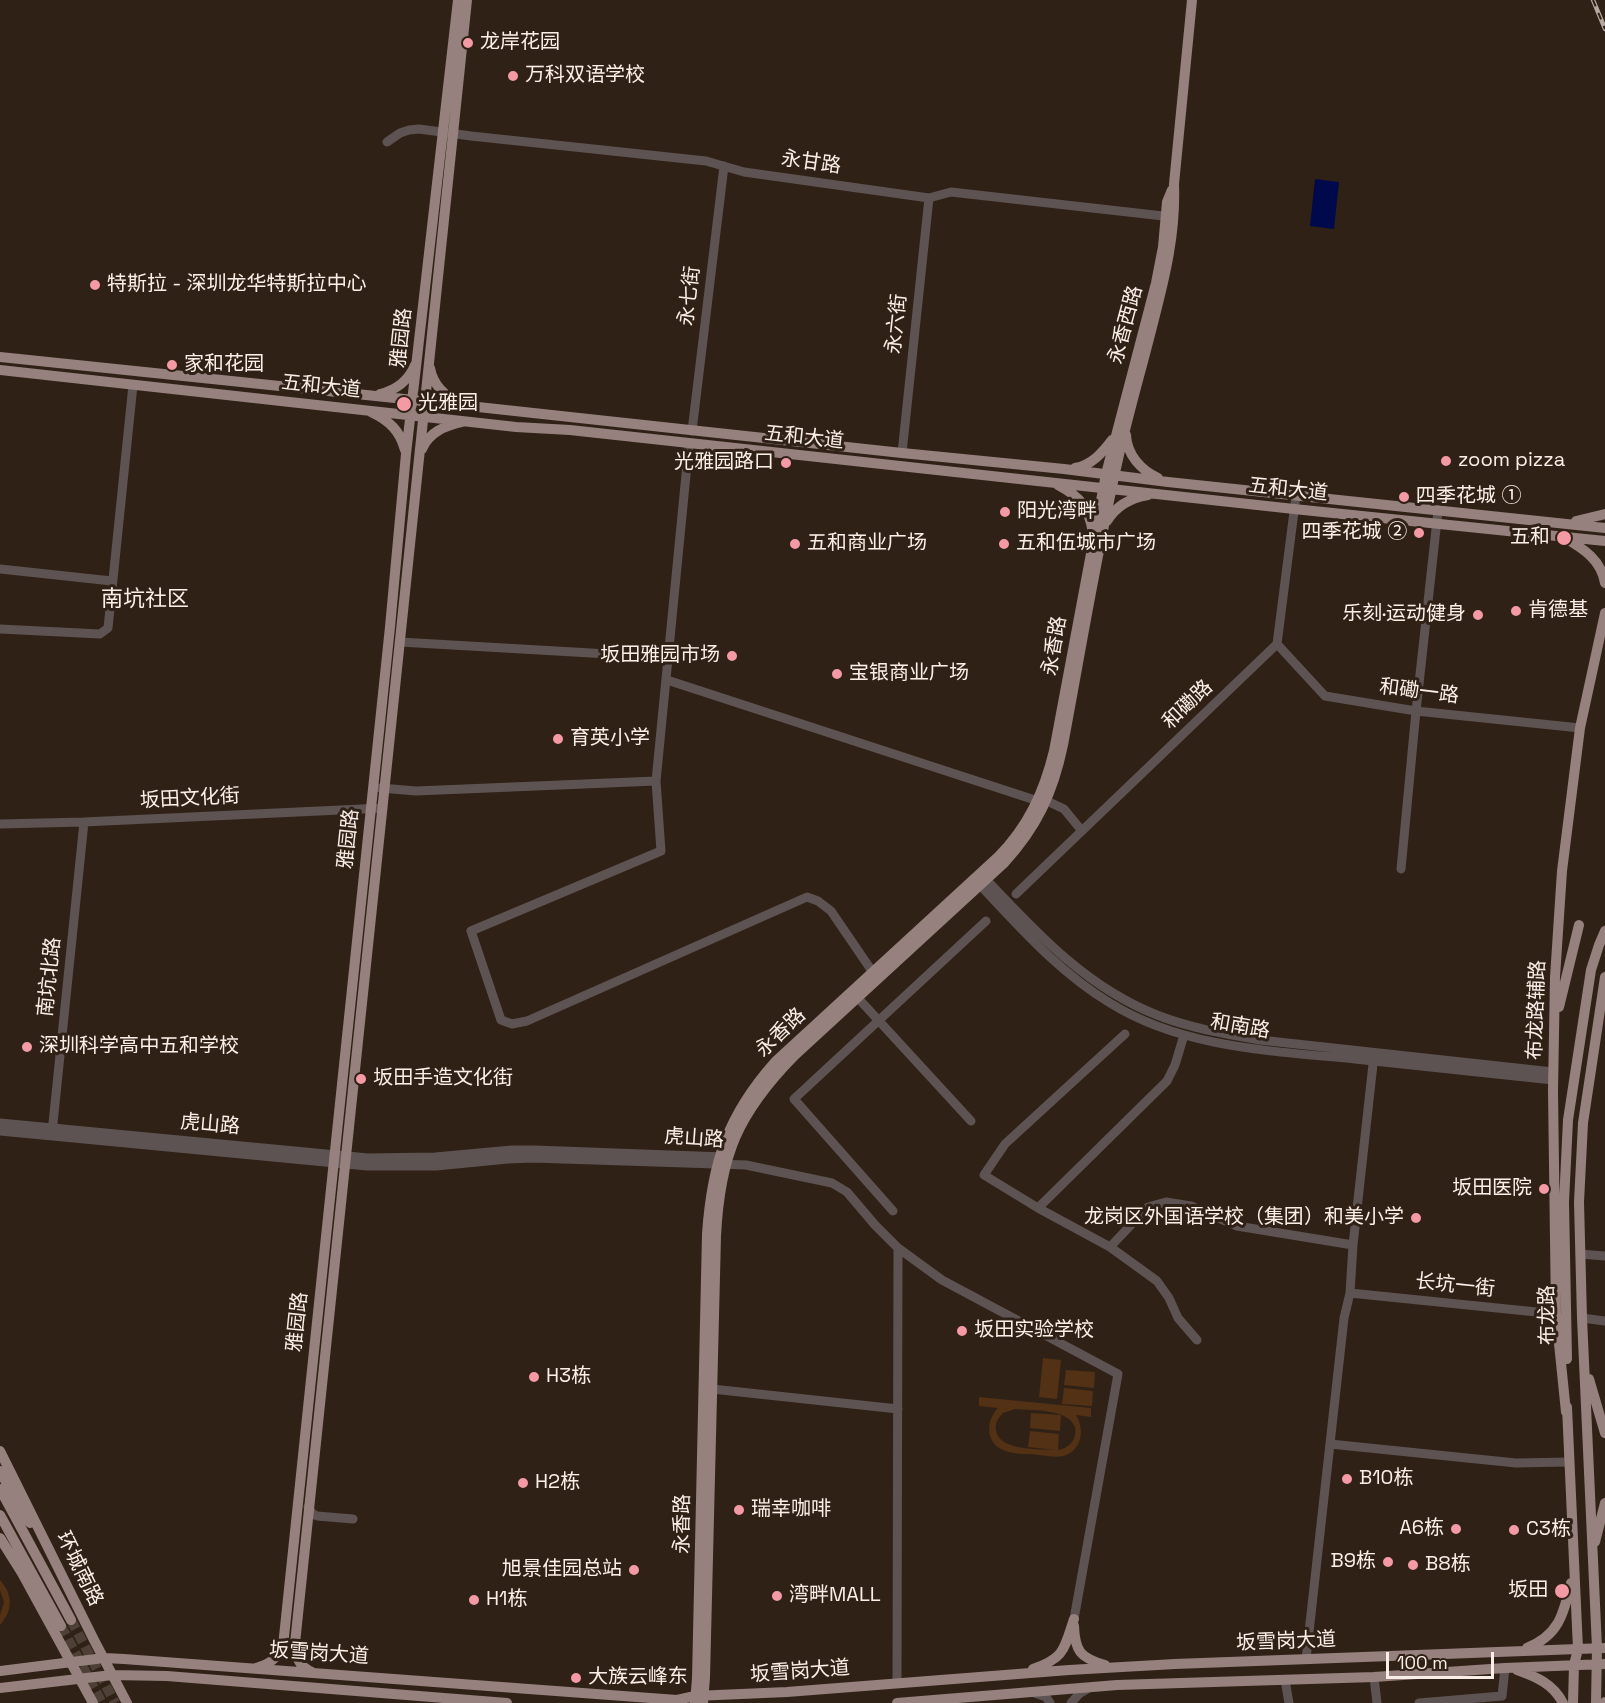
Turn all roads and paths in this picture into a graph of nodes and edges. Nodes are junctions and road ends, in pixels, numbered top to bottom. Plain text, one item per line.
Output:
1 (458, 0) edge
2 (467, 0) edge
3 (1192, 0) edge
4 (448, 133) junction
5 (387, 142) dead end
6 (724, 166) junction
7 (929, 198) junction
8 (1170, 217) junction
9 (418, 356) junction
10 (0, 357) edge
11 (429, 360) junction
12 (0, 370) edge
13 (132, 385) junction
14 (369, 395) junction
15 (413, 400) junction
16 (425, 402) junction
17 (474, 407) junction
18 (363, 409) junction
19 (411, 415) junction
20 (423, 416) junction
21 (474, 422) junction
22 (692, 431) junction
23 (1121, 431) junction
24 (689, 444) junction
25 (902, 453) junction
26 (406, 454) junction
27 (418, 461) junction
28 (1049, 467) junction
29 (1064, 469) junction
30 (1110, 474) junction
31 (1049, 482) junction
32 (1168, 482) junction
33 (1108, 488) junction
34 (1163, 494) junction
35 (1296, 495) junction
36 (401, 502) junction
37 (414, 503) junction
38 (1294, 509) junction
39 (1438, 511) junction
40 (1605, 514) edge
41 (1563, 523) junction
42 (1437, 524) junction
43 (1605, 528) edge
44 (1103, 530) junction
45 (1562, 536) junction
46 (1093, 541) junction
47 (1605, 541) edge
48 (0, 569) edge
49 (112, 581) junction
50 (1605, 583) edge
51 (1605, 613) edge
52 (0, 629) edge
53 (400, 642) junction
54 (1277, 645) junction
55 (608, 654) dead end
56 (667, 680) junction
57 (1416, 711) junction
58 (1580, 728) junction
59 (656, 781) junction
60 (373, 787) junction
61 (385, 788) junction
62 (1042, 801) junction
63 (370, 808) junction
64 (382, 808) junction
65 (84, 822) junction
66 (0, 824) edge
67 (1082, 831) junction
68 (1401, 869) dead end
69 (980, 879) junction
70 (1016, 894) dead end
71 (986, 921) dead end
72 (1579, 925) dead end
73 (1605, 931) edge
74 (875, 976) junction
75 (1605, 977) edge
76 (857, 997) junction
77 (879, 1021) junction
78 (1554, 1027) junction
79 (1125, 1034) dead end
80 (1184, 1035) junction
81 (1374, 1057) junction
82 (1553, 1076) junction
83 (971, 1121) dead end
84 (0, 1123) edge
85 (0, 1131) edge
86 (52, 1132) junction
87 (334, 1159) junction
88 (345, 1160) junction
89 (722, 1161) junction
90 (1038, 1208) junction
91 (893, 1211) dead end
92 (1353, 1245) junction
93 (1110, 1247) junction
94 (898, 1248) junction
95 (1580, 1254) junction
96 (1605, 1256) edge
97 (1350, 1293) junction
98 (1556, 1314) junction
99 (1582, 1318) junction
100 (1605, 1321) edge
101 (1197, 1340) dead end
102 (1584, 1360) junction
103 (712, 1389) junction
104 (898, 1409) junction
105 (1566, 1412) junction
106 (1605, 1433) edge
107 (1330, 1444) junction
108 (0, 1451) edge
109 (1569, 1462) junction
110 (0, 1471) edge
111 (0, 1489) edge
112 (1605, 1503) edge
113 (309, 1507) junction
114 (0, 1515) edge
115 (317, 1516) junction
116 (353, 1519) dead end
117 (307, 1525) junction
118 (0, 1538) edge
119 (1592, 1554) junction
120 (53, 1558) junction
121 (1574, 1571) junction
122 (1594, 1585) junction
123 (1605, 1615) edge
124 (1074, 1619) junction
125 (1601, 1648) edge
126 (1578, 1649) junction
127 (1513, 1651) junction
128 (104, 1658) junction
129 (1306, 1659) junction
130 (71, 1662) junction
131 (1601, 1664) edge
132 (1574, 1665) junction
133 (1116, 1667) junction
134 (256, 1668) junction
135 (1508, 1668) junction
136 (0, 1671) edge
137 (312, 1672) junction
138 (1019, 1673) junction
139 (112, 1675) junction
140 (1374, 1677) junction
141 (79, 1678) junction
142 (1286, 1680) junction
143 (897, 1683) junction
144 (1091, 1687) junction
145 (0, 1688) edge
146 (1030, 1692) junction
147 (699, 1700) edge
148 (93, 1703) edge
149 (127, 1703) edge
150 (507, 1703) edge
151 (897, 1703) edge
152 (1050, 1703) edge
153 (1071, 1703) edge
154 (1289, 1703) edge
155 (1377, 1703) edge
156 (1419, 1703) edge
157 (1563, 1703) edge
158 (1574, 1703) edge
159 (1596, 1703) edge

1 - 4 main road, 雅园路
2 - 4 main road, 雅园路
3 - 8 main road, 永香西路
4 - 5 street, 永甘路
4 - 6 street, 永甘路
4 - 9 main road, 雅园路
4 - 11 main road, 雅园路
6 - 7 street, 永甘路
6 - 22 street, 永七街
7 - 8 street, 永甘路
7 - 25 street, 永六街
8 - 23 main road, 永香西路
9 - 14 main road
9 - 15 main road, 雅园路
10 - 14 main road, 五和大道
11 - 16 main road, 雅园路
11 - 17 main road
12 - 13 main road, 五和大道
13 - 18 main road, 五和大道
13 - 49 street
14 - 15 main road, 五和大道
15 - 16 main road, 五和大道
15 - 19 main road, 雅园路
16 - 17 main road, 五和大道
16 - 20 main road, 雅园路
17 - 22 main road, 五和大道
18 - 19 main road, 五和大道
18 - 26 main road
19 - 20 main road, 五和大道
19 - 26 main road, 雅园路
20 - 21 main road, 五和大道
20 - 27 main road, 雅园路
21 - 24 main road, 五和大道
21 - 27 main road
22 - 25 main road, 五和大道
23 - 29 main road
23 - 30 main road, 永香西路
23 - 32 main road
24 - 31 main road, 五和大道
24 - 56 street
25 - 28 main road, 五和大道
26 - 36 main road, 雅园路
27 - 37 main road, 雅园路
28 - 29 main road, 五和大道
28 - 31 main road
29 - 30 main road, 五和大道
30 - 32 main road, 五和大道
30 - 33 main road, 永香路
31 - 33 main road, 五和大道
31 - 46 main road
32 - 34 main road
32 - 35 main road, 五和大道
33 - 34 main road, 五和大道
33 - 44 main road, 永香路
33 - 46 main road, 永香路
34 - 38 main road, 五和大道
34 - 44 main road
35 - 38 street
35 - 39 main road, 五和大道
36 - 37 main road
36 - 60 main road, 雅园路
37 - 53 main road, 雅园路
38 - 42 main road, 五和大道
38 - 54 street
39 - 41 main road, 五和大道
39 - 42 street
40 - 41 main road
41 - 43 main road, 五和大道
42 - 45 main road, 五和大道
42 - 57 street
44 - 62 main road, 永香路
45 - 47 main road, 五和大道
45 - 50 main road
46 - 62 main road, 永香路
48 - 49 street
49 - 52 street
51 - 58 main road, 布龙路辅路
53 - 55 street
53 - 61 main road, 雅园路
54 - 57 street, 和磡一路
54 - 67 street, 和磡路
56 - 59 street
56 - 62 street
57 - 58 street, 和磡一路
57 - 68 street
58 - 78 main road, 布龙路辅路
59 - 61 street
59 - 74 street
60 - 61 street
60 - 63 main road, 雅园路
61 - 64 main road, 雅园路
62 - 67 street
62 - 69 main road, 永香路
63 - 64 street, 坂田文化街
63 - 65 street, 坂田文化街
63 - 87 main road, 雅园路
64 - 88 main road, 雅园路
65 - 66 street, 坂田文化街
65 - 86 street, 南坑北路
67 - 70 street, 和磡路
69 - 74 main road, 永香路
69 - 80 street, 和南路
69 - 81 street, 和南路
71 - 77 street
72 - 78 main road
73 - 105 main road, 布龙路
74 - 76 main road, 永香路
74 - 89 main road, 永香路
75 - 95 main road, 布龙路
76 - 77 street
76 - 89 main road, 永香路
77 - 83 street
77 - 91 street
78 - 82 main road, 布龙路辅路
79 - 90 street
80 - 81 street, 和南路
80 - 90 street
81 - 82 street, 和南路
81 - 92 street
82 - 98 main road, 布龙路辅路
84 - 86 street, 虎山路
85 - 86 street, 虎山路
86 - 87 street, 虎山路
87 - 88 street, 虎山路
87 - 134 main road, 雅园路
88 - 89 street, 虎山路
88 - 113 main road, 雅园路
89 - 94 street, 虎山路
89 - 103 main road, 永香路
89 - 147 main road, 永香路
90 - 93 street
92 - 93 street
92 - 97 street
93 - 101 street
94 - 104 street
94 - 124 street, 虎山路
95 - 96 street
95 - 99 main road, 布龙路
97 - 98 street, 长坑一街
97 - 107 street
98 - 105 main road, 布龙路辅路
99 - 100 street
99 - 102 main road, 布龙路
102 - 106 main road
102 - 119 main road, 布龙路
103 - 104 street
103 - 147 main road, 永香路
104 - 143 street
105 - 109 main road, 布龙路
107 - 109 street
107 - 129 street
108 - 120 main road, 环城南路
109 - 121 main road, 布龙路
110 - 120 main road
111 - 114 main road, 环城南路
112 - 119 main road
113 - 115 street
113 - 117 main road, 雅园路
115 - 116 street
115 - 117 street
117 - 137 main road, 雅园路
118 - 130 main road
119 - 122 main road, 布龙路
120 - 128 main road, 环城南路
121 - 126 main road, 布龙路
121 - 127 main road
122 - 123 main road
122 - 125 main road, 布龙路
124 - 133 main road
124 - 138 main road
125 - 126 main road, 坂雪岗大道
125 - 131 main road, 布龙路
126 - 127 main road, 坂雪岗大道
126 - 132 main road, 布龙路
127 - 129 main road, 坂雪岗大道
128 - 130 main road, 坂雪岗大道
128 - 134 main road, 坂雪岗大道
128 - 139 main road, 环城南路
129 - 133 main road, 坂雪岗大道
130 - 136 main road, 坂雪岗大道
130 - 141 main road
131 - 132 main road, 坂雪岗大道
131 - 159 main road, 布龙路
132 - 135 main road, 坂雪岗大道
132 - 158 main road, 布龙路
133 - 138 main road, 坂雪岗大道
134 - 137 main road, 坂雪岗大道
135 - 140 main road, 坂雪岗大道
135 - 156 street
135 - 157 main road
137 - 147 main road, 坂雪岗大道
138 - 143 main road, 坂雪岗大道
139 - 141 main road, 坂雪岗大道
139 - 149 main road, 环城南路
139 - 150 main road, 坂雪岗大道
140 - 142 main road, 坂雪岗大道
140 - 155 street
141 - 145 main road, 坂雪岗大道
141 - 148 main road
142 - 144 main road, 坂雪岗大道
142 - 154 street
143 - 147 main road, 坂雪岗大道
144 - 146 main road, 坂雪岗大道
144 - 153 street
146 - 151 main road, 坂雪岗大道
146 - 152 street

